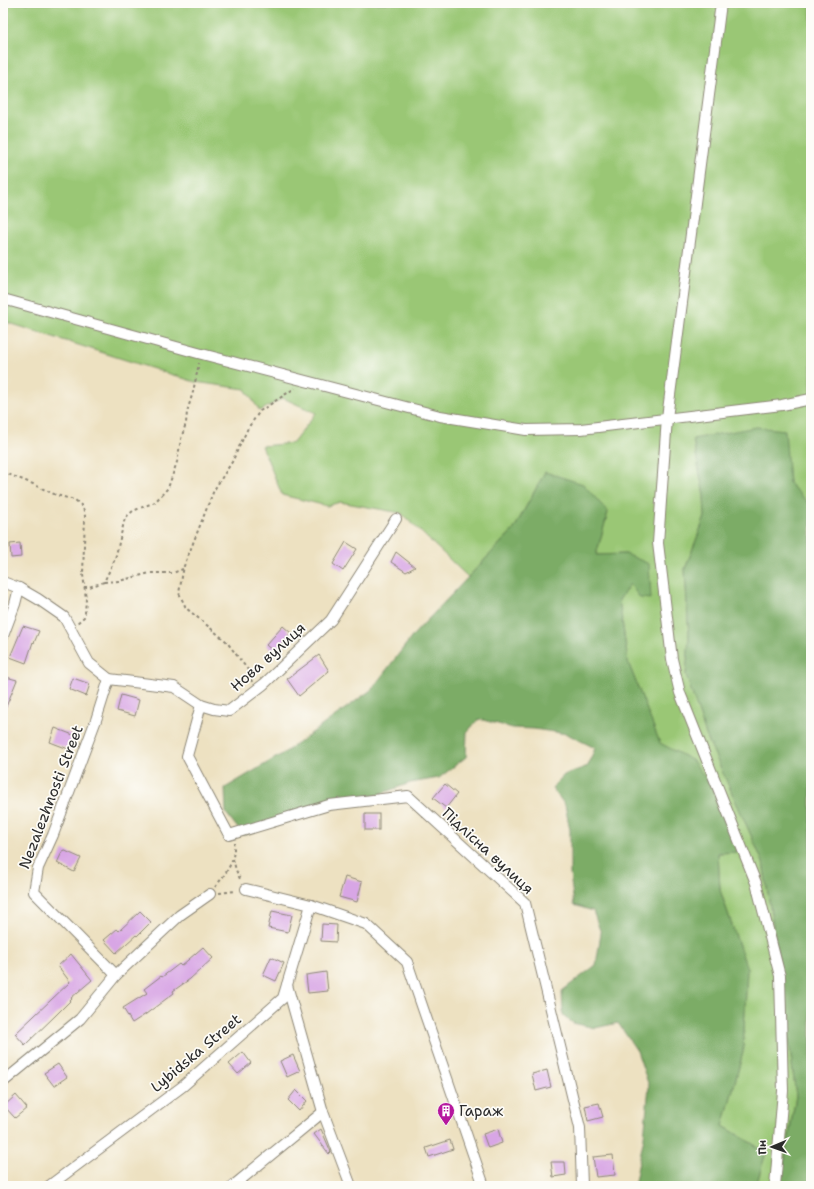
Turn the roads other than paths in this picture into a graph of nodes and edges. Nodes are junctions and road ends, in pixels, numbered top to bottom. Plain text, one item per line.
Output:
1 (721, 3) edge
2 (3, 299) edge
3 (811, 399) edge
4 (667, 418) junction
5 (396, 519) dead end
6 (3, 582) edge
7 (19, 588) junction
8 (3, 636) edge
9 (109, 679) junction
10 (201, 704) junction
11 (246, 889) road end
12 (210, 894) road end
13 (311, 905) junction
14 (116, 975) junction
15 (287, 985) junction
16 (3, 1082) edge
17 (323, 1112) junction
18 (50, 1186) edge
19 (233, 1186) edge
20 (351, 1186) edge
21 (484, 1186) edge
22 (582, 1186) edge
23 (775, 1186) edge

1 - 4 street
2 - 4 street
3 - 4 street
4 - 23 street
5 - 10 street, Нова вулиця
6 - 7 street
7 - 8 street
7 - 9 street
9 - 10 street, Нова вулиця
9 - 14 street, Nezalezhnosti Street
10 - 22 street, Підлісна вулиця
11 - 13 street
12 - 14 street
13 - 15 street, Lybidska Street
13 - 21 street
14 - 16 street
15 - 17 street
15 - 18 street, Lybidska Street
17 - 19 street
17 - 20 street

